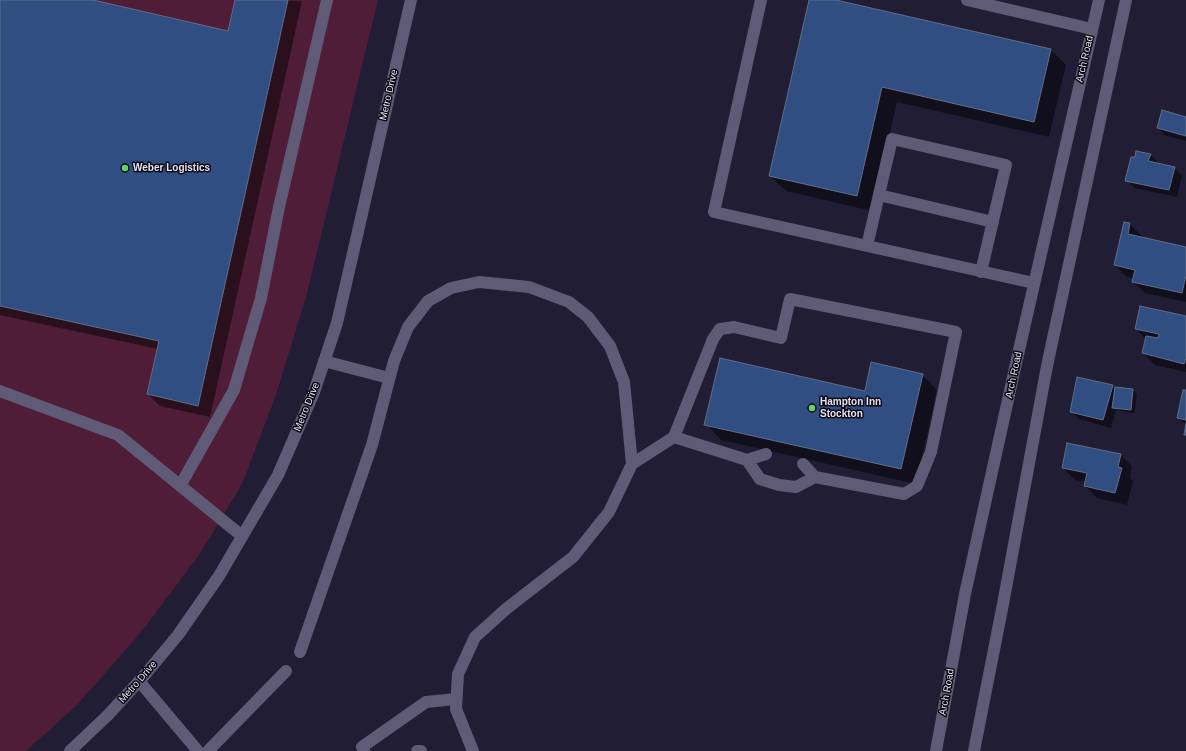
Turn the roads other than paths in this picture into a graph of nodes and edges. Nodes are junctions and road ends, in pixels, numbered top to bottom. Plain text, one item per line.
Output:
1 (327, 0) edge
2 (411, 0) edge
3 (761, 0) edge
4 (967, 0) edge
5 (1099, 0) edge
6 (1126, 0) edge
7 (1092, 29) junction
8 (879, 195) junction
9 (992, 222) junction
10 (867, 246) junction
11 (981, 272) junction
12 (1034, 283) junction
13 (324, 361) junction
14 (389, 378) junction
15 (0, 391) edge
16 (674, 437) junction
17 (766, 454) dead end
18 (747, 460) junction
19 (632, 464) junction
20 (803, 464) dead end
21 (815, 477) junction
22 (180, 486) junction
23 (242, 536) junction
24 (300, 652) dead end
25 (286, 671) dead end
26 (139, 681) junction
27 (456, 699) junction
28 (70, 751) edge
29 (198, 751) edge
30 (208, 751) edge
31 (364, 751) edge
32 (416, 751) edge
33 (421, 751) edge
34 (473, 751) edge
35 (936, 751) edge
36 (974, 751) edge

1 - 22 street
2 - 13 street, Metro Drive
3 - 10 street
4 - 7 street
5 - 7 street, Arch Road
6 - 36 street
7 - 12 street, Arch Road
8 - 9 street
8 - 9 street
8 - 10 street
9 - 11 street
10 - 11 street
11 - 12 street
12 - 35 street, Arch Road
13 - 14 street
13 - 23 street, Metro Drive
14 - 19 street
14 - 24 street
15 - 22 street
16 - 18 street
16 - 19 street
16 - 21 street
17 - 18 street
18 - 21 street
19 - 27 street
20 - 21 street
22 - 23 street
23 - 26 street, Metro Drive
25 - 30 street
26 - 28 street, Metro Drive
26 - 29 street
27 - 31 street
27 - 34 street
32 - 33 street

